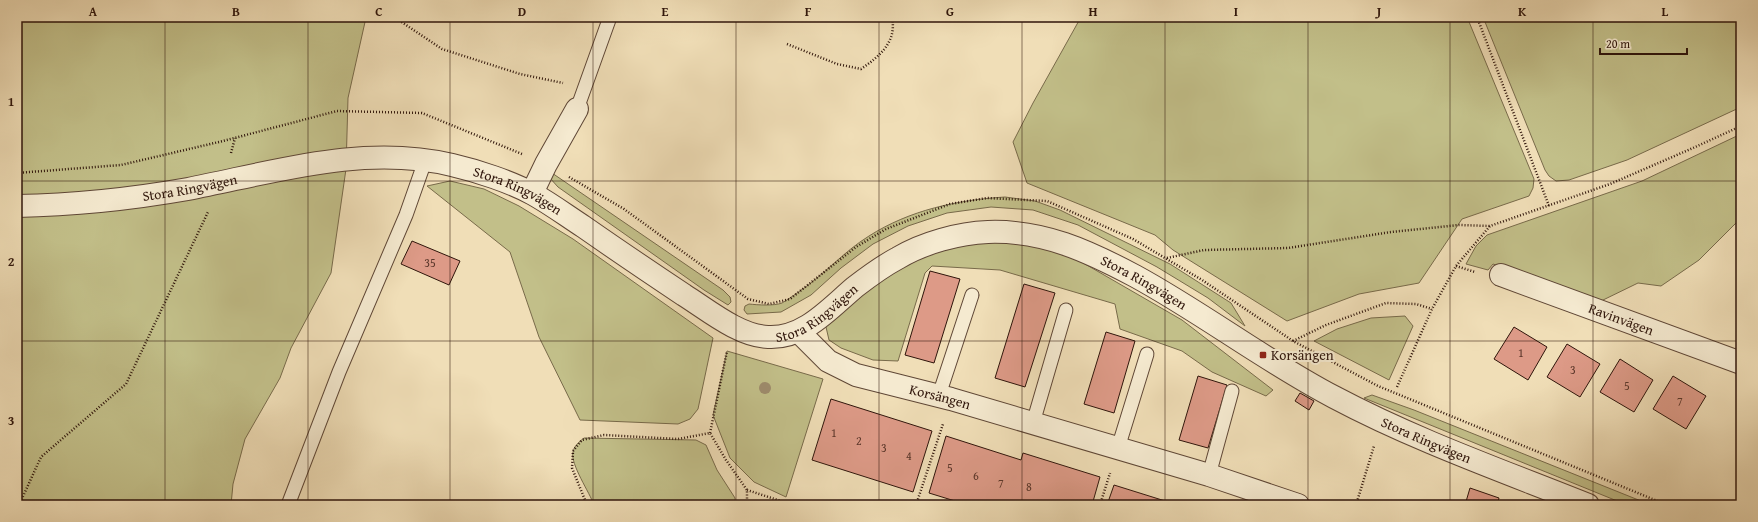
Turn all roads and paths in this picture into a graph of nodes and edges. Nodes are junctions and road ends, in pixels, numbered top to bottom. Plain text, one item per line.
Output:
1 (394, 17) edge
2 (610, 17) edge
3 (892, 17) edge
4 (1477, 17) edge
5 (787, 44) dead end
6 (583, 87) junction
7 (576, 109) joint
8 (1741, 126) edge
9 (235, 138) dead end
10 (425, 161) junction
11 (223, 182) junction
12 (532, 193) junction
13 (17, 206) edge
14 (1549, 206) junction
15 (1490, 226) junction
16 (1167, 258) dead end
17 (1501, 275) dead end
18 (972, 295) dead end
19 (748, 299) dead end
20 (1432, 309) junction
21 (1066, 310) dead end
22 (736, 327) junction
23 (799, 332) junction
24 (1293, 340) dead end
25 (1147, 354) dead end
26 (1741, 363) edge
27 (1397, 386) dead end
28 (1232, 391) dead end
29 (945, 397) junction
30 (1033, 423) junction
31 (710, 433) junction
32 (1374, 445) dead end
33 (1118, 448) junction
34 (1209, 475) junction
35 (747, 490) junction
36 (19, 505) edge
37 (288, 505) edge
38 (587, 505) edge
39 (747, 505) edge
40 (793, 505) edge
41 (916, 505) edge
42 (1100, 505) edge
43 (1298, 505) edge
44 (1356, 505) edge
45 (1588, 505) edge

1 - 6 path
2 - 6 lane
3 - 5 path
4 - 14 path
6 - 7 lane
7 - 12 street
8 - 14 path
9 - 11 path
10 - 11 street, Stora Ringvägen
10 - 12 street, Stora Ringvägen
10 - 37 lane
11 - 13 street, Stora Ringvägen
11 - 36 path
12 - 22 street, Stora Ringvägen
14 - 15 path
15 - 16 path
15 - 20 path
17 - 26 street, Ravinvägen
18 - 29 lane
19 - 22 path
20 - 24 path
20 - 27 path
21 - 30 lane
22 - 23 street, Stora Ringvägen
22 - 31 path
23 - 29 street, Korsängen
23 - 45 street, Stora Ringvägen
25 - 33 lane
28 - 34 lane
29 - 30 street, Korsängen
29 - 41 path
30 - 33 street, Korsängen
31 - 35 path
31 - 38 path
32 - 44 path
33 - 34 street, Korsängen
33 - 42 path
34 - 43 street, Korsängen
35 - 39 path
35 - 40 path

